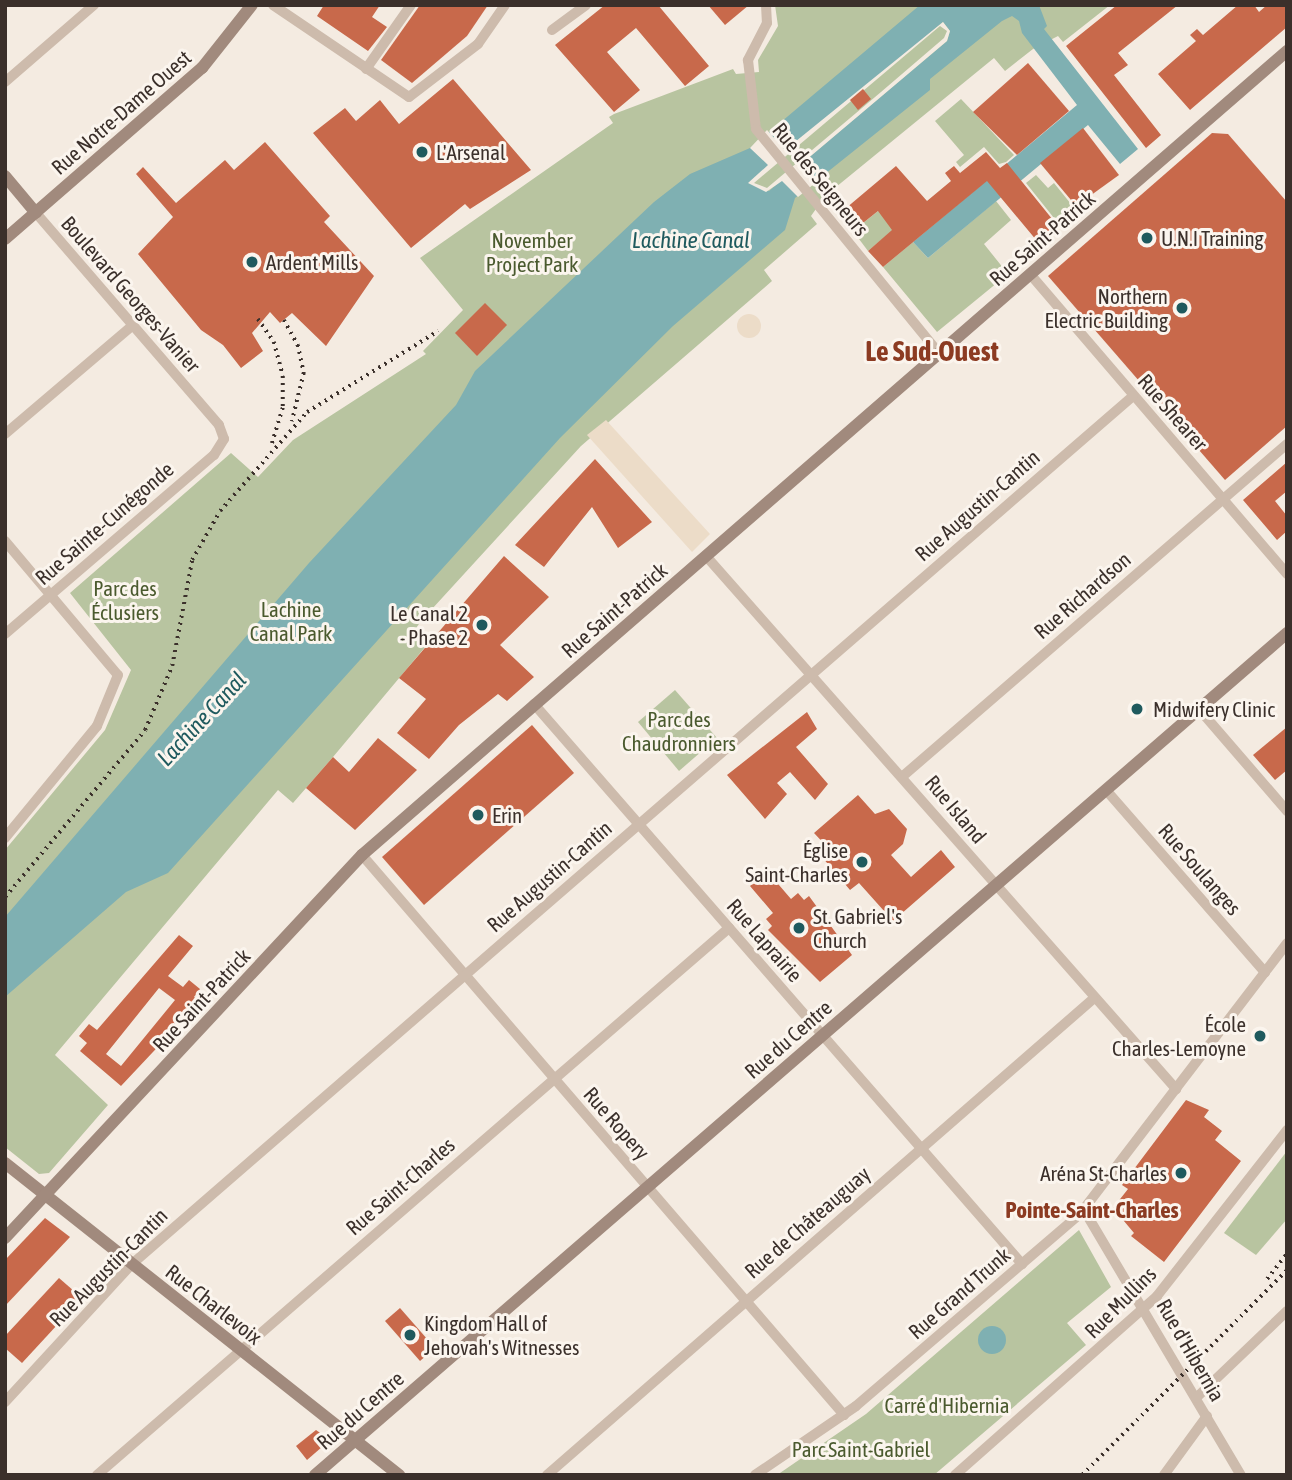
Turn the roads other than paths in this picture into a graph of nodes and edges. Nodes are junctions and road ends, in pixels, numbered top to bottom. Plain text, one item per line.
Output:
1 (94, 5) edge
2 (252, 5) edge
3 (273, 5) edge
4 (411, 5) edge
5 (505, 5) edge
6 (586, 5) edge
7 (766, 5) edge
8 (552, 30) dead end
9 (1287, 51) edge
10 (366, 69) junction
11 (5, 82) edge
12 (5, 176) edge
13 (36, 213) junction
14 (5, 239) edge
15 (1030, 274) junction
16 (132, 326) junction
17 (939, 353) junction
18 (1133, 396) junction
19 (5, 434) edge
20 (224, 439) joint
21 (1287, 444) edge
22 (1222, 499) junction
23 (5, 541) edge
24 (705, 556) junction
25 (1287, 574) edge
26 (52, 594) junction
27 (1287, 633) edge
28 (5, 634) edge
29 (811, 675) junction
30 (534, 704) junction
31 (1199, 709) junction
32 (903, 776) junction
33 (1106, 790) junction
34 (1287, 811) edge
35 (639, 824) junction
36 (5, 838) edge
37 (362, 855) junction
38 (996, 885) junction
39 (729, 928) junction
40 (1287, 943) edge
41 (1265, 972) junction
42 (464, 976) junction
43 (1093, 999) junction
44 (822, 1036) junction
45 (553, 1078) junction
46 (1176, 1089) junction
47 (1287, 1130) edge
48 (920, 1149) junction
49 (5, 1163) edge
50 (647, 1187) junction
51 (46, 1195) junction
52 (1084, 1210) junction
53 (5, 1238) edge
54 (132, 1264) junction
55 (1022, 1264) junction
56 (746, 1301) junction
57 (1144, 1308) junction
58 (1287, 1311) edge
59 (240, 1349) junction
60 (1196, 1398) junction
61 (5, 1402) edge
62 (844, 1415) junction
63 (1207, 1416) junction
64 (354, 1440) junction
65 (97, 1475) edge
66 (315, 1475) edge
67 (399, 1475) edge
68 (547, 1475) edge
69 (755, 1475) edge
70 (955, 1475) edge
71 (1164, 1475) edge
72 (1241, 1475) edge

1 - 11 street
2 - 13 main road, Rue Notre-Dame Ouest
3 - 10 street
4 - 10 street
5 - 10 street
6 - 8 street
7 - 17 street, Rue des Seigneurs
9 - 15 main road, Rue Saint-Patrick
12 - 13 main road, Boulevard Georges-Vanier
13 - 14 main road, Rue Notre-Dame Ouest
13 - 16 street, Boulevard Georges-Vanier
15 - 17 main road, Rue Saint-Patrick
15 - 18 street, Rue Shearer
16 - 19 street
16 - 20 street, Boulevard Georges-Vanier
17 - 24 main road, Rue Saint-Patrick
18 - 22 street, Rue Shearer
18 - 29 street, Rue Augustin-Cantin
20 - 26 street, Rue Sainte-Cunégonde
21 - 22 street, Rue Richardson
22 - 25 street, Rue Shearer
22 - 32 street, Rue Richardson
23 - 26 street
24 - 29 street, Rue Island
24 - 30 main road, Rue Saint-Patrick
26 - 28 street, Rue Sainte-Cunégonde
26 - 36 street
27 - 31 main road, Rue du Centre
29 - 32 street, Rue Island
29 - 35 street, Rue Augustin-Cantin
30 - 35 street, Rue Laprairie
30 - 37 main road, Rue Saint-Patrick
31 - 33 main road, Rue du Centre
31 - 34 street
32 - 38 street, Rue Island
33 - 38 main road, Rue du Centre
33 - 41 street, Rue Soulanges
35 - 39 street, Rue Laprairie
35 - 42 street, Rue Augustin-Cantin
37 - 42 street, Rue Ropery
37 - 51 main road, Rue Saint-Patrick
38 - 43 street, Rue Island
38 - 44 main road, Rue du Centre
39 - 44 street, Rue Laprairie
39 - 45 street, Rue Saint-Charles
40 - 41 street, Rue Grand Trunk
41 - 46 street, Rue Grand Trunk
42 - 45 street, Rue Ropery
42 - 54 street, Rue Augustin-Cantin
43 - 46 street, Rue Island
43 - 48 street, Rue de Châteauguay
44 - 48 street, Rue Laprairie
44 - 50 main road, Rue du Centre
45 - 50 street, Rue Ropery
45 - 59 street, Rue Saint-Charles
46 - 52 street, Rue Grand Trunk
47 - 57 street, Rue Mullins
48 - 55 street, Rue Laprairie
48 - 56 street, Rue de Châteauguay
49 - 51 main road, Rue Charlevoix
50 - 56 street, Rue Ropery
50 - 64 main road, Rue du Centre
51 - 53 main road, Rue Saint-Patrick
51 - 54 main road, Rue Charlevoix
52 - 55 street, Rue Grand Trunk
52 - 57 street, Rue d'Hibernia
54 - 59 main road, Rue Charlevoix
54 - 61 street, Rue Augustin-Cantin
55 - 62 street, Rue Grand Trunk
56 - 62 street, Rue Ropery
56 - 68 street, Rue de Châteauguay
57 - 60 street, Rue d'Hibernia
57 - 70 street, Rue Mullins
58 - 60 street
59 - 64 main road, Rue Charlevoix
59 - 65 street, Rue Saint-Charles
60 - 63 street, Rue d'Hibernia
62 - 69 street, Rue Grand Trunk
63 - 71 street
63 - 72 street, Rue d'Hibernia
64 - 66 main road, Rue du Centre
64 - 67 main road, Rue Charlevoix

